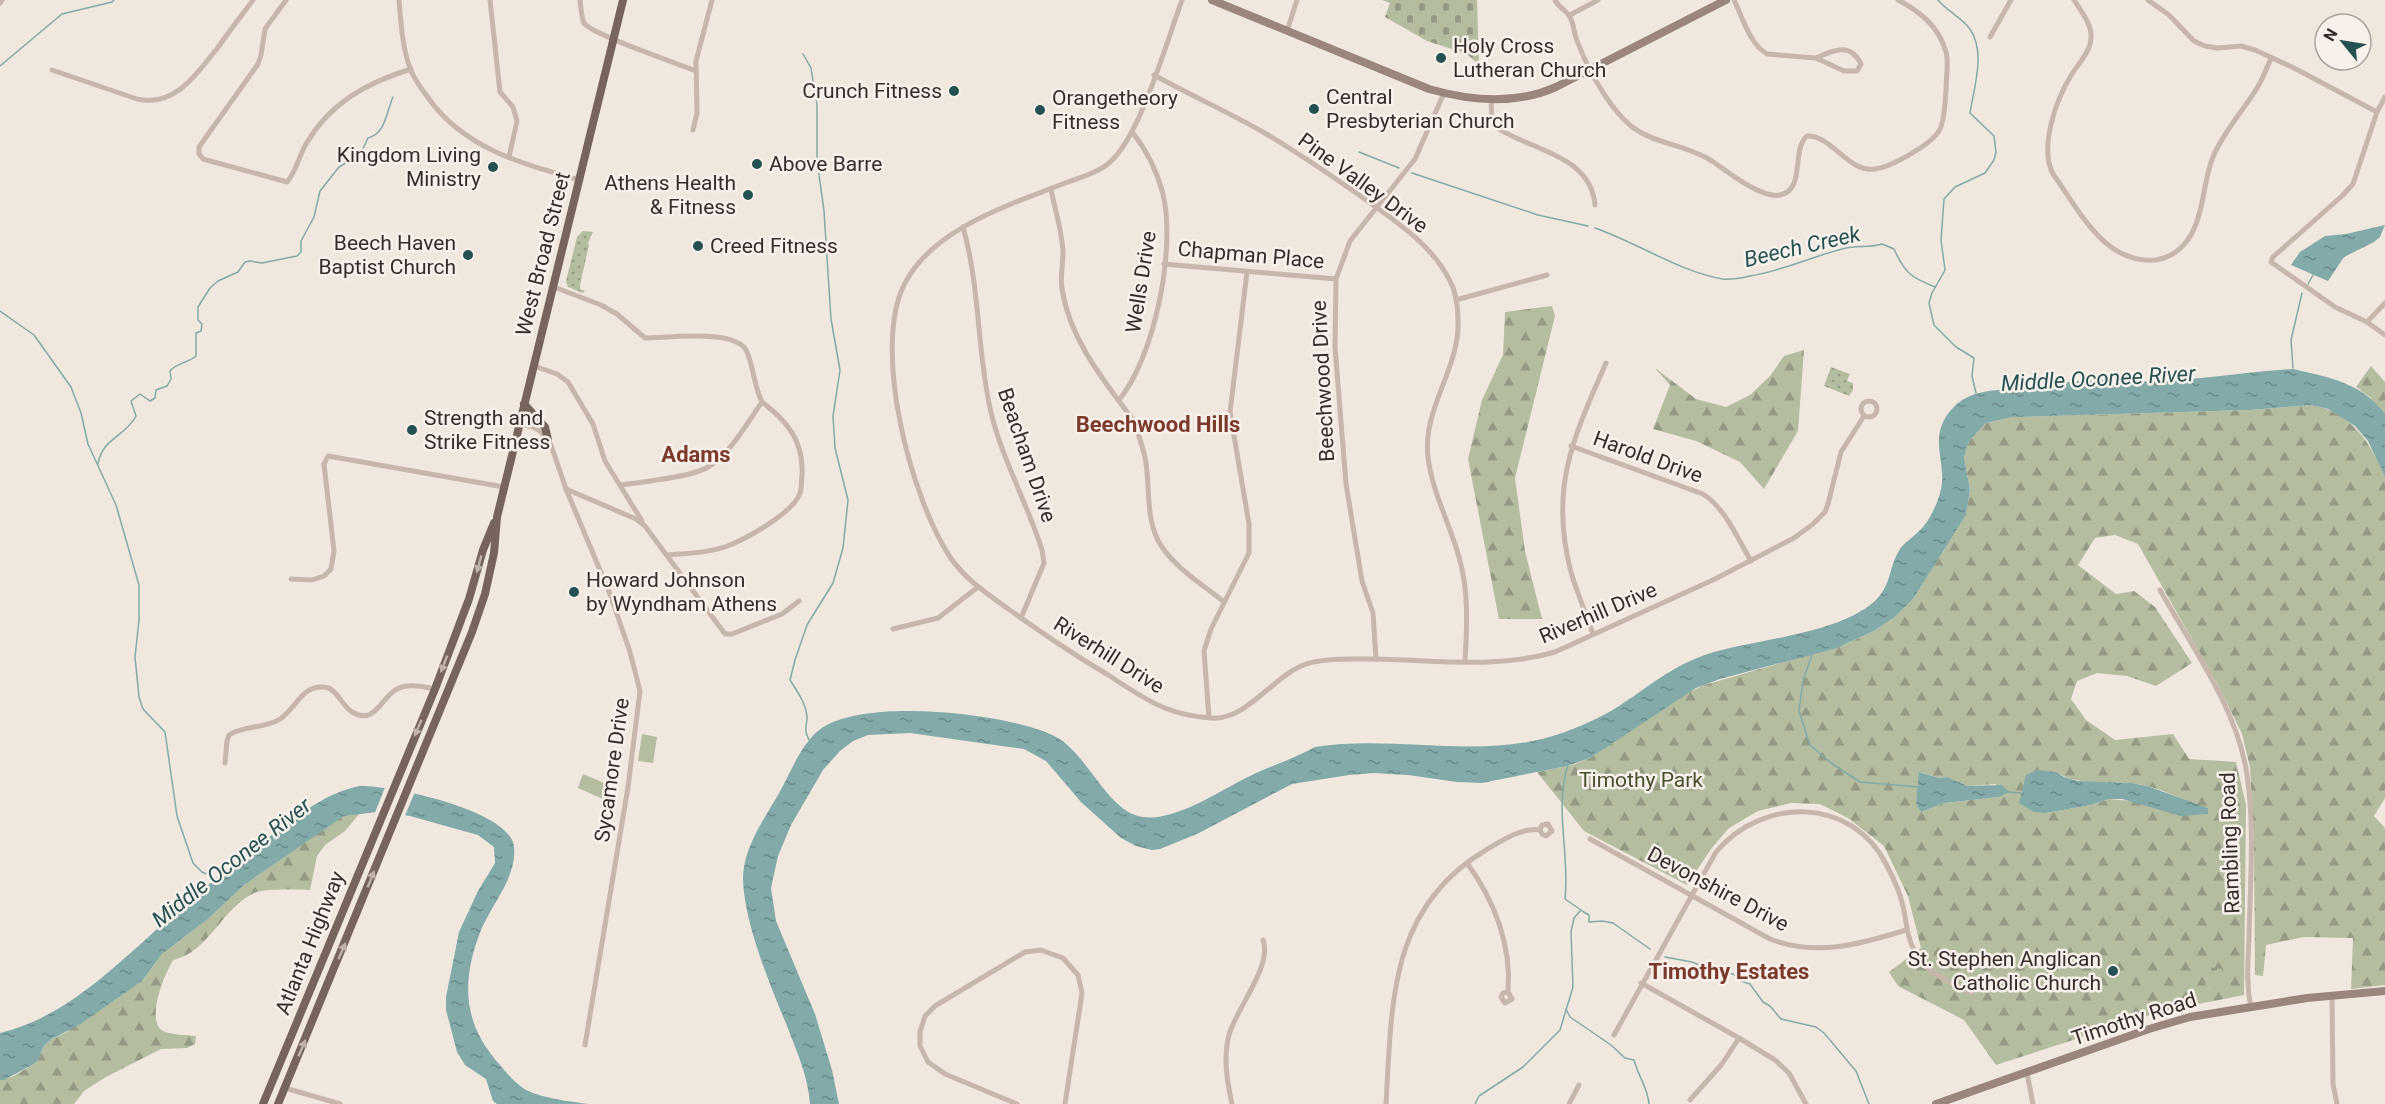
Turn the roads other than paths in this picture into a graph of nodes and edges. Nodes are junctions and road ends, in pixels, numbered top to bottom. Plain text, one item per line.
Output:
1 (243, 0) edge
2 (286, 0) edge
3 (399, 0) edge
4 (490, 0) edge
5 (580, 0) edge
6 (623, 0) edge
7 (712, 0) edge
8 (1182, 0) edge
9 (1212, 0) edge
10 (1297, 0) edge
11 (1555, 0) edge
12 (1598, 0) edge
13 (1726, 0) edge
14 (1734, 0) edge
15 (1899, 0) edge
16 (2011, 0) edge
17 (2074, 0) edge
18 (2148, 0) edge
19 (251, 2) edge
20 (1570, 15) junction
21 (1287, 31) junction
22 (1990, 37) dead end
23 (614, 39) junction
24 (1816, 58) junction
25 (2271, 59) junction
26 (411, 69) junction
27 (52, 70) dead end
28 (696, 71) junction
29 (1590, 71) junction
30 (1154, 75) junction
31 (1444, 93) junction
32 (2385, 97) edge
33 (1491, 99) junction
34 (2377, 112) junction
35 (693, 130) dead end
36 (1133, 133) junction
37 (509, 157) junction
38 (580, 180) junction
39 (1052, 189) junction
40 (1595, 206) dead end
41 (1378, 209) junction
42 (963, 227) junction
43 (1164, 264) junction
44 (1247, 272) junction
45 (1547, 275) dead end
46 (1336, 279) junction
47 (554, 287) junction
48 (1456, 300) junction
49 (2385, 303) edge
50 (2367, 322) junction
51 (2385, 335) edge
52 (1606, 363) dead end
53 (534, 366) junction
54 (1119, 400) junction
55 (762, 402) junction
56 (524, 404) junction
57 (1864, 416) dead end
58 (520, 424) junction
59 (548, 440) junction
60 (1571, 446) junction
61 (621, 485) junction
62 (504, 487) junction
63 (566, 489) junction
64 (497, 517) junction
65 (645, 526) junction
66 (667, 555) junction
67 (1751, 561) junction
68 (291, 579) dead end
69 (978, 587) junction
70 (2160, 590) dead end
71 (799, 601) dead end
72 (1224, 602) junction
73 (1021, 618) junction
74 (893, 629) dead end
75 (1593, 633) junction
76 (454, 639) junction
77 (467, 644) junction
78 (1376, 659) junction
79 (1465, 661) junction
80 (435, 689) junction
81 (1209, 718) junction
82 (225, 763) dead end
83 (390, 796) joint
84 (399, 811) joint
85 (1540, 830) dead end
86 (1590, 839) dead end
87 (1467, 863) junction
88 (1691, 895) junction
89 (1906, 930) junction
90 (1263, 940) dead end
91 (1641, 983) junction
92 (2385, 991) edge
93 (1508, 992) dead end
94 (1972, 993) dead end
95 (2331, 995) junction
96 (2251, 1007) junction
97 (1614, 1035) dead end
98 (1739, 1038) junction
99 (585, 1045) dead end
100 (2027, 1073) junction
101 (1579, 1085) dead end
102 (285, 1088) junction
103 (1690, 1100) dead end
104 (263, 1104) edge
105 (278, 1104) edge
106 (339, 1104) edge
107 (1017, 1104) edge
108 (1065, 1104) edge
109 (1232, 1104) edge
110 (1386, 1104) edge
111 (1569, 1104) edge
112 (1806, 1104) edge
113 (1936, 1104) edge
114 (2033, 1104) edge
115 (2337, 1104) edge

1 - 19 street
2 - 26 street
3 - 26 street
4 - 37 street
5 - 23 street
6 - 23 main road, West Broad Street
7 - 28 street
8 - 30 street, Riverhill Drive
9 - 21 main road
10 - 21 street
11 - 20 street
12 - 20 street
13 - 29 main road
14 - 24 street
15 - 29 street
16 - 22 street
17 - 25 street
18 - 25 street
19 - 27 street
20 - 29 street
21 - 31 main road
23 - 28 street
23 - 38 main road, West Broad Street
24 - 24 street
25 - 34 street
26 - 37 street
28 - 35 street
29 - 33 main road
30 - 36 street, Riverhill Drive
30 - 41 street, Pine Valley Drive
31 - 33 main road
31 - 41 street, Beechwood Drive
32 - 34 street
33 - 40 street
34 - 50 street
36 - 39 street, Riverhill Drive
36 - 43 street, Wells Drive
37 - 38 street
38 - 47 main road, West Broad Street
39 - 42 street, Riverhill Drive
39 - 54 street
41 - 46 street, Beechwood Drive
41 - 48 street, Pine Valley Drive
42 - 69 street, Riverhill Drive
42 - 73 street, Beacham Drive
43 - 44 street, Chapman Place
43 - 54 street, Wells Drive
44 - 46 street, Chapman Place
44 - 72 street
45 - 48 street
46 - 78 street, Beechwood Drive
47 - 53 main road, West Broad Street
47 - 55 street
48 - 79 street, Pine Valley Drive
49 - 50 street
50 - 51 street
52 - 60 street
53 - 56 main road, West Broad Street
53 - 61 street
54 - 72 street
55 - 61 street
55 - 66 street
56 - 58 main road, West Broad Street
56 - 59 main road
57 - 67 street, Riverhill Drive
58 - 59 street
58 - 62 main road, West Broad Street
59 - 63 street, Sycamore Drive
60 - 67 street, Harold Drive
60 - 75 street
61 - 65 street
62 - 64 main road, West Broad Street
62 - 68 street
63 - 65 street
63 - 99 street, Sycamore Drive
64 -> 76 main road, West Broad Street
64 - 77 main road, West Broad Street
65 - 66 street
66 - 71 street
67 - 75 street, Riverhill Drive
69 - 73 street, Riverhill Drive
69 - 74 street
70 - 96 street, Rambling Road
72 - 81 street
73 - 81 street, Riverhill Drive
75 - 79 street, Riverhill Drive
76 - 77 main road
76 -> 80 main road, West Broad Street
77 - 84 main road, West Broad Street
78 - 79 street, Riverhill Drive
78 - 81 street, Riverhill Drive
80 - 82 street
80 -> 83 main road, West Broad Street
83 - 104 main road, Atlanta Highway
102 -> 84 main road, Atlanta Highway
85 - 87 street
86 - 88 street, Devonshire Drive
87 - 93 street
87 - 110 street
88 - 89 street, Devonshire Drive
88 - 89 street
88 - 91 street
89 - 94 street
90 - 109 street
91 - 97 street
91 - 98 street
92 - 95 main road, Timothy Road
95 - 96 main road, Timothy Road
95 - 115 street
96 - 100 main road, Timothy Road
98 - 103 street
98 - 112 street
100 - 113 main road, Timothy Road
100 - 114 street
101 - 111 street
102 - 105 main road, Atlanta Highway
102 - 106 street
107 - 108 street

